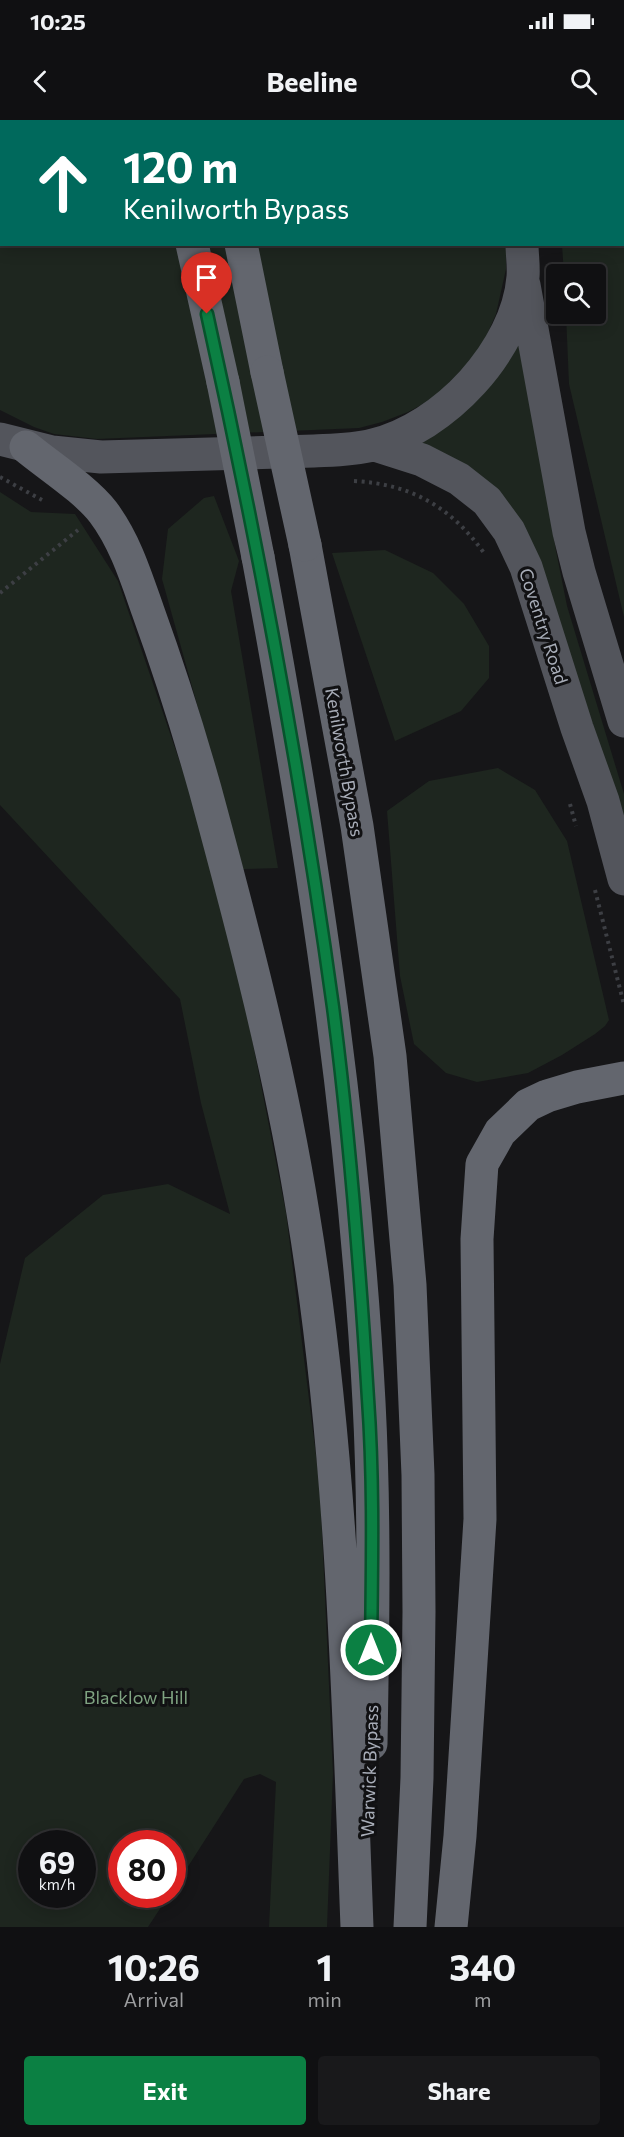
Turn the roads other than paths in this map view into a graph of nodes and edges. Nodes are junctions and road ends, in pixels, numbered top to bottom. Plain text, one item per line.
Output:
1 (192, 246) edge
2 (240, 246) edge
3 (522, 246) edge
4 (523, 278) junction
5 (13, 443) edge
6 (375, 445) junction
7 (624, 722) edge
8 (609, 882) edge
9 (624, 1078) edge
10 (357, 1927) edge
11 (362, 1927) edge
12 (410, 1927) edge
13 (451, 1927) edge

1 - 11 highway, Warwick Bypass, bridge
2 - 12 highway, Kenilworth Bypass, bridge
3 - 4 main road
4 - 6 main road
4 - 7 main road
5 - 6 main road
5 - 10 highway
6 - 8 main road, Coventry Road
9 - 13 highway

